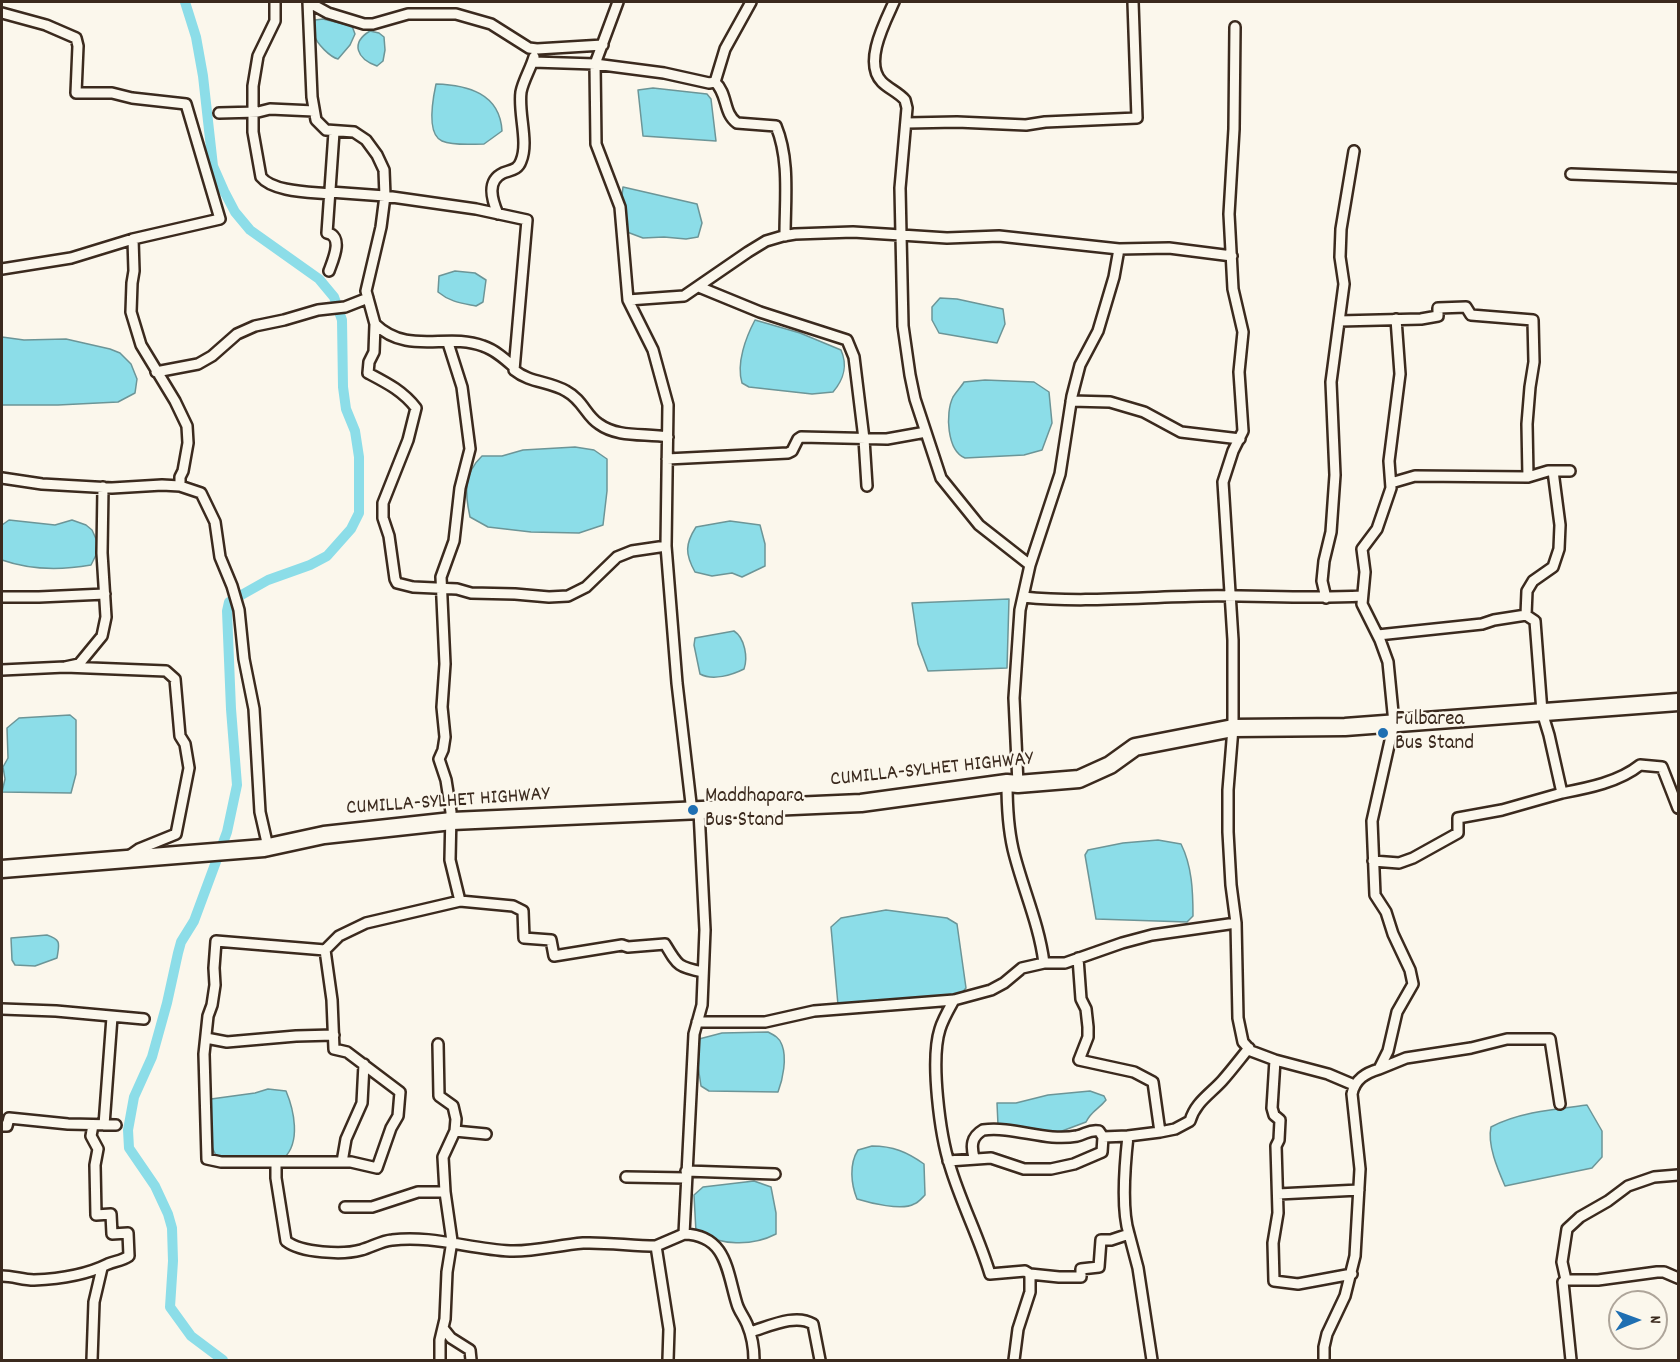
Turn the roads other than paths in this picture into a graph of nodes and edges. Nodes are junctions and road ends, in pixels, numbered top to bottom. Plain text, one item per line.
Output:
1 (274, 2) edge
2 (308, 2) edge
3 (618, 2) edge
4 (751, 2) edge
5 (894, 2) edge
6 (1133, 2) edge
7 (2, 13) edge
8 (1235, 27) dead end
9 (603, 45) junction
10 (537, 49) junction
11 (533, 62) junction
12 (595, 64) junction
13 (715, 82) junction
14 (314, 111) junction
15 (254, 112) junction
16 (219, 113) dead end
17 (907, 123) junction
18 (334, 132) junction
19 (1354, 151) dead end
20 (1571, 174) dead end
21 (1678, 178) edge
22 (329, 193) junction
23 (385, 196) junction
24 (498, 214) junction
25 (902, 235) junction
26 (785, 236) junction
27 (134, 239) junction
28 (1119, 249) junction
29 (1232, 256) junction
30 (2, 269) edge
31 (329, 271) dead end
32 (699, 287) junction
33 (368, 298) junction
34 (628, 300) junction
35 (1396, 319) junction
36 (1339, 321) junction
37 (375, 324) junction
38 (448, 343) junction
39 (514, 367) junction
40 (156, 372) junction
41 (1071, 401) junction
42 (926, 432) junction
43 (668, 437) junction
44 (864, 439) junction
45 (1240, 439) junction
46 (667, 459) junction
47 (1553, 471) junction
48 (1570, 471) dead end
49 (1528, 477) junction
50 (2, 478) edge
51 (1391, 483) junction
52 (180, 486) junction
53 (867, 486) dead end
54 (104, 487) junction
55 (666, 546) junction
56 (1030, 565) junction
57 (441, 588) junction
58 (105, 594) junction
59 (1231, 596) junction
60 (1362, 596) junction
61 (2, 597) edge
62 (1023, 597) junction
63 (1326, 598) junction
64 (1526, 615) junction
65 (1378, 635) junction
66 (65, 667) junction
67 (2, 670) edge
68 (1678, 702) edge
69 (1542, 712) junction
70 (1394, 723) junction
71 (1233, 728) junction
72 (1012, 784) junction
73 (1562, 793) junction
74 (1678, 808) edge
75 (696, 812) junction
76 (452, 821) junction
77 (266, 848) junction
78 (123, 860) junction
79 (1373, 861) junction
80 (2, 869) edge
81 (460, 901) junction
82 (1236, 923) junction
83 (325, 950) junction
84 (1078, 958) junction
85 (1044, 963) junction
86 (703, 972) junction
87 (954, 1000) junction
88 (2, 1009) edge
89 (112, 1017) junction
90 (144, 1019) dead end
91 (697, 1022) junction
92 (334, 1035) junction
93 (206, 1038) junction
94 (438, 1044) dead end
95 (1249, 1048) junction
96 (1275, 1060) junction
97 (364, 1064) junction
98 (1379, 1069) junction
99 (1353, 1085) junction
100 (1560, 1104) dead end
101 (93, 1125) junction
102 (104, 1125) junction
103 (116, 1125) dead end
104 (2, 1126) edge
105 (455, 1131) junction
106 (1160, 1132) junction
107 (486, 1134) dead end
108 (1128, 1136) junction
109 (1103, 1137) junction
110 (974, 1158) junction
111 (948, 1161) junction
112 (276, 1162) junction
113 (342, 1162) junction
114 (775, 1174) dead end
115 (686, 1175) junction
116 (1678, 1175) edge
117 (626, 1177) dead end
118 (1359, 1190) junction
119 (445, 1192) junction
120 (1278, 1194) junction
121 (345, 1207) dead end
122 (684, 1234) junction
123 (1129, 1234) junction
124 (452, 1241) junction
125 (656, 1246) junction
126 (102, 1268) junction
127 (1030, 1274) junction
128 (1352, 1274) junction
129 (2, 1276) edge
130 (1678, 1278) edge
131 (1566, 1280) junction
132 (442, 1328) junction
133 (750, 1332) junction
134 (92, 1360) edge
135 (440, 1360) edge
136 (471, 1360) edge
137 (668, 1360) edge
138 (754, 1360) edge
139 (820, 1360) edge
140 (1014, 1360) edge
141 (1152, 1360) edge
142 (1324, 1360) edge
143 (1571, 1360) edge

1 - 15 street
2 - 10 street
2 - 14 street
3 - 9 street
4 - 13 street
5 - 17 street
6 - 17 street
7 - 27 street
8 - 29 street
9 - 10 street
9 - 12 street
10 - 11 street
11 - 12 street
11 - 24 street
12 - 13 street
12 - 34 street
13 - 26 street
14 - 15 street
14 - 18 street
15 - 16 street
15 - 22 street
17 - 25 street
18 - 22 street
18 - 23 street
19 - 36 street
20 - 21 street
22 - 23 street
22 - 31 street
23 - 24 street
23 - 33 street
24 - 39 street
25 - 26 street
25 - 28 street
25 - 42 street
26 - 32 street
27 - 30 street
27 - 40 street
28 - 29 street
28 - 41 street
29 - 45 street
32 - 34 street
32 - 44 street
33 - 37 street
33 - 40 street
34 - 43 street
35 - 36 street
35 - 49 street
35 - 51 street
36 - 63 street
37 - 38 street
37 - 57 street
38 - 39 street
38 - 57 street
39 - 43 street
40 - 52 street
41 - 45 street
41 - 56 street
42 - 44 street
42 - 56 street
43 - 46 street
44 - 46 street
44 - 53 street
45 - 59 street
46 - 55 street
47 - 48 street
47 - 49 street
47 - 64 street
49 - 51 street
50 - 54 street
51 - 60 street
52 - 54 street
52 - 77 street
54 - 58 street
55 - 57 street
55 - 75 street
56 - 62 street
57 - 76 street
58 - 61 street
58 - 66 street
59 - 62 street
59 - 63 street
59 - 71 street
60 - 63 street
60 - 65 street
62 - 72 street
64 - 65 street
64 - 69 street
65 - 70 street
66 - 67 street
66 - 78 street
68 - 69 highway, CUMILLA-SYLHET HIGHWAY
69 - 70 highway, CUMILLA-SYLHET HIGHWAY
69 - 73 street
70 - 71 highway, CUMILLA-SYLHET HIGHWAY
70 - 79 street
71 - 72 highway, CUMILLA-SYLHET HIGHWAY
71 - 82 street
72 - 75 highway, CUMILLA-SYLHET HIGHWAY
72 - 85 street
73 - 74 street
73 - 79 street
75 - 76 highway, CUMILLA-SYLHET HIGHWAY
75 - 86 street
76 - 77 highway, CUMILLA-SYLHET HIGHWAY
76 - 81 street
77 - 78 highway, CUMILLA-SYLHET HIGHWAY
78 - 80 highway, CUMILLA-SYLHET HIGHWAY
79 - 98 street
81 - 83 street
81 - 86 street
82 - 84 street
82 - 95 street
83 - 92 street
83 - 93 street
84 - 85 street
84 - 106 street
85 - 87 street
86 - 91 street
87 - 91 street
87 - 111 street
88 - 89 street
89 - 90 street
89 - 102 street
91 - 115 street
92 - 93 street
92 - 97 street
93 - 112 street
94 - 105 street
95 - 96 street
95 - 106 street
96 - 99 street
96 - 120 street
97 - 113 street
97 - 113 street
98 - 99 street
98 - 100 street
99 - 118 street
101 - 102 street
101 - 104 street
101 - 126 street
102 - 103 street
105 - 107 street
105 - 119 street
106 - 108 street
108 - 109 street
108 - 123 street
109 - 110 street
109 - 110 street
110 - 111 street
111 - 127 street
112 - 113 street
112 - 124 street
114 - 115 street
115 - 117 street
115 - 122 street
116 - 131 street
118 - 120 street
118 - 128 street
119 - 121 street
119 - 124 street
120 - 128 street
122 - 125 street
122 - 133 street
123 - 127 street
123 - 141 street
124 - 125 street
124 - 132 street
125 - 137 street
126 - 129 street
126 - 134 street
127 - 140 street
128 - 142 street
130 - 131 street
131 - 143 street
132 - 135 street
132 - 136 street
133 - 138 street
133 - 139 street

